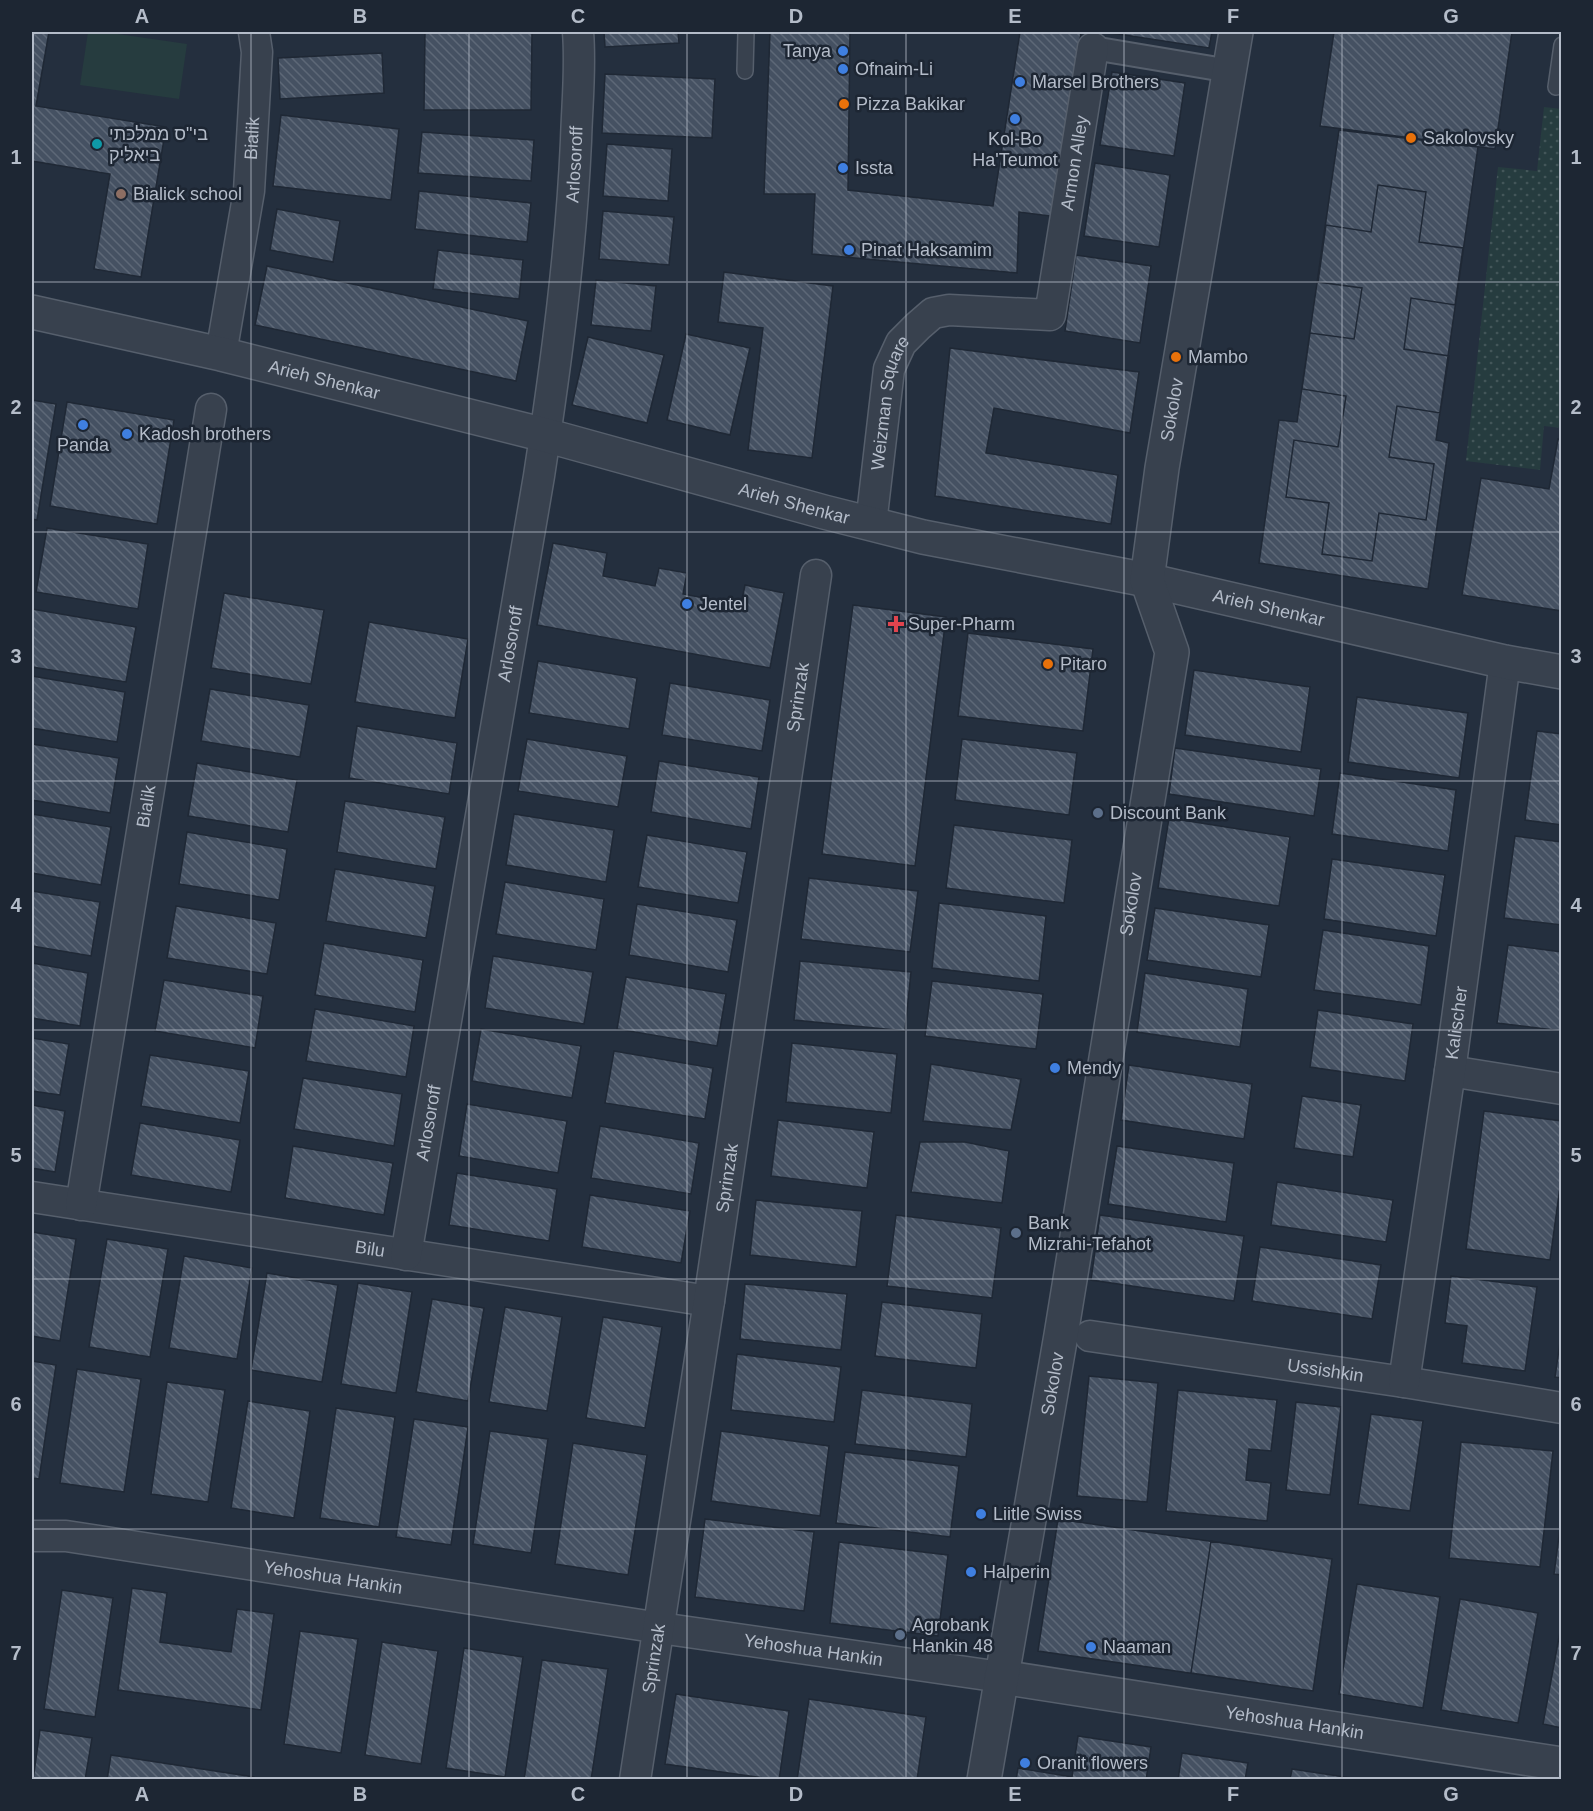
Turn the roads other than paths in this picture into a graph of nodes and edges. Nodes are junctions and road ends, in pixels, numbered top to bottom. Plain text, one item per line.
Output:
1 (254, 32) edge
2 (578, 32) edge
3 (746, 32) edge
4 (1236, 32) edge
5 (1562, 45) edge
6 (1092, 48) joint
7 (745, 71) dead end
8 (1230, 71) junction
9 (1556, 87) dead end
10 (949, 310) joint
11 (32, 312) edge
12 (221, 354) junction
13 (211, 409) dead end
14 (545, 435) junction
15 (871, 524) junction
16 (816, 575) dead end
17 (1147, 580) junction
18 (1505, 662) junction
19 (1562, 672) edge
20 (1450, 1071) junction
21 (1562, 1089) edge
22 (32, 1197) edge
23 (81, 1205) junction
24 (406, 1255) junction
25 (709, 1301) junction
26 (1089, 1336) dead end
27 (1404, 1382) junction
28 (1562, 1408) edge
29 (32, 1523) edge
30 (32, 1536) edge
31 (66, 1536) junction
32 (660, 1628) junction
33 (1001, 1677) junction
34 (1562, 1764) edge
35 (634, 1779) edge
36 (984, 1779) edge

1 - 12 street, Bialik
2 - 14 street, Arlosoroff
3 - 7 lane
4 - 8 street, Sokolov
5 - 9 lane
6 - 8 street, Armon Alley
6 - 10 street, Armon Alley
8 - 17 street, Sokolov
10 - 15 street, Weizman Square
11 - 12 street, Arieh Shenkar
12 - 14 street, Arieh Shenkar
13 - 23 street, Bialik
14 - 15 street, Arieh Shenkar
14 - 24 street, Arlosoroff
15 - 17 street, Arieh Shenkar
16 - 25 street, Sprinzak
17 - 18 street, Arieh Shenkar
17 - 33 street, Sokolov
18 - 19 street, Arieh Shenkar
18 - 20 street, Kalischer
20 - 21 street
20 - 27 street, Kalischer
22 - 23 street, Bilu
23 - 24 street, Bilu
24 - 25 street, Bilu
25 - 32 street, Sprinzak
26 - 27 street, Ussishkin
27 - 28 street, Ussishkin
29 - 31 street, Yehoshua Hankin
30 - 31 street, Yehoshua Hankin
31 - 32 street, Yehoshua Hankin
32 - 33 street, Yehoshua Hankin
32 - 35 street, Sprinzak
33 - 34 street, Yehoshua Hankin
33 - 36 street, Sokolov

